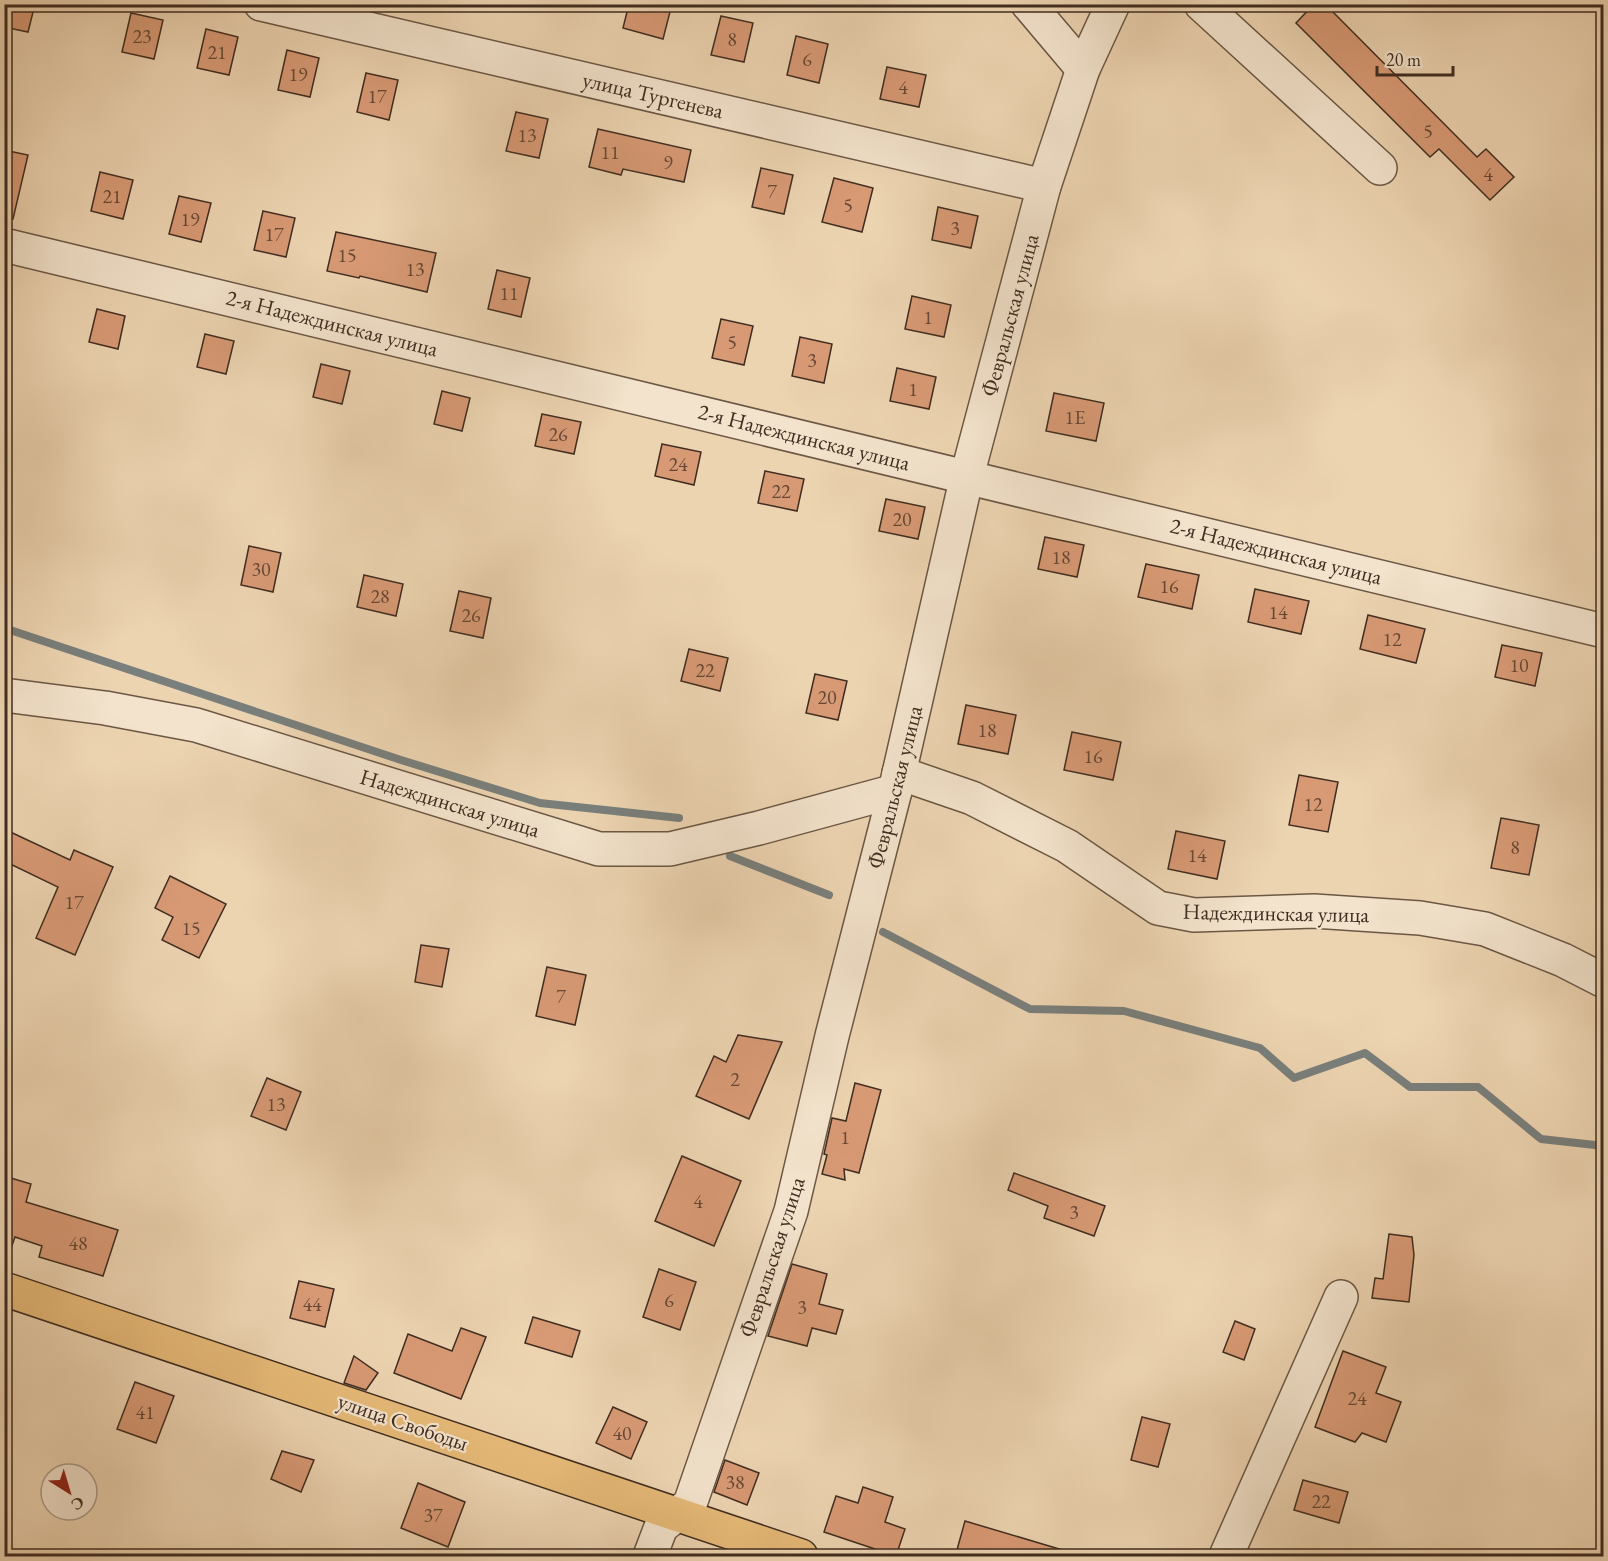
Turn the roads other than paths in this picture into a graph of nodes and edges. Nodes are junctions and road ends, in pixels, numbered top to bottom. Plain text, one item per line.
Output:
1 (261, 4) edge
2 (1028, 4) edge
3 (1113, 4) edge
4 (1201, 4) edge
5 (1083, 69) junction
6 (1380, 168) dead end
7 (1044, 186) junction
8 (4, 245) edge
9 (967, 476) junction
10 (1604, 631) edge
11 (4, 695) edge
12 (897, 782) junction
13 (1604, 981) edge
14 (4, 1288) edge
15 (1341, 1297) dead end
16 (677, 1515) junction
17 (650, 1557) edge
18 (801, 1557) edge
19 (1226, 1557) edge

1 - 7 street, улица Тургенева
2 - 5 street
3 - 5 street, Февральская улица
4 - 6 street
5 - 7 street, Февральская улица
7 - 9 street, Февральская улица
8 - 9 street, 2-я Надеждинская улица
9 - 10 street, 2-я Надеждинская улица
9 - 12 street, Февральская улица
11 - 12 street, Надеждинская улица
12 - 13 street, Надеждинская улица
12 - 16 street, Февральская улица
14 - 16 main road, улица Свободы
15 - 19 street
16 - 17 street, Февральская улица
16 - 18 main road, улица Свободы

